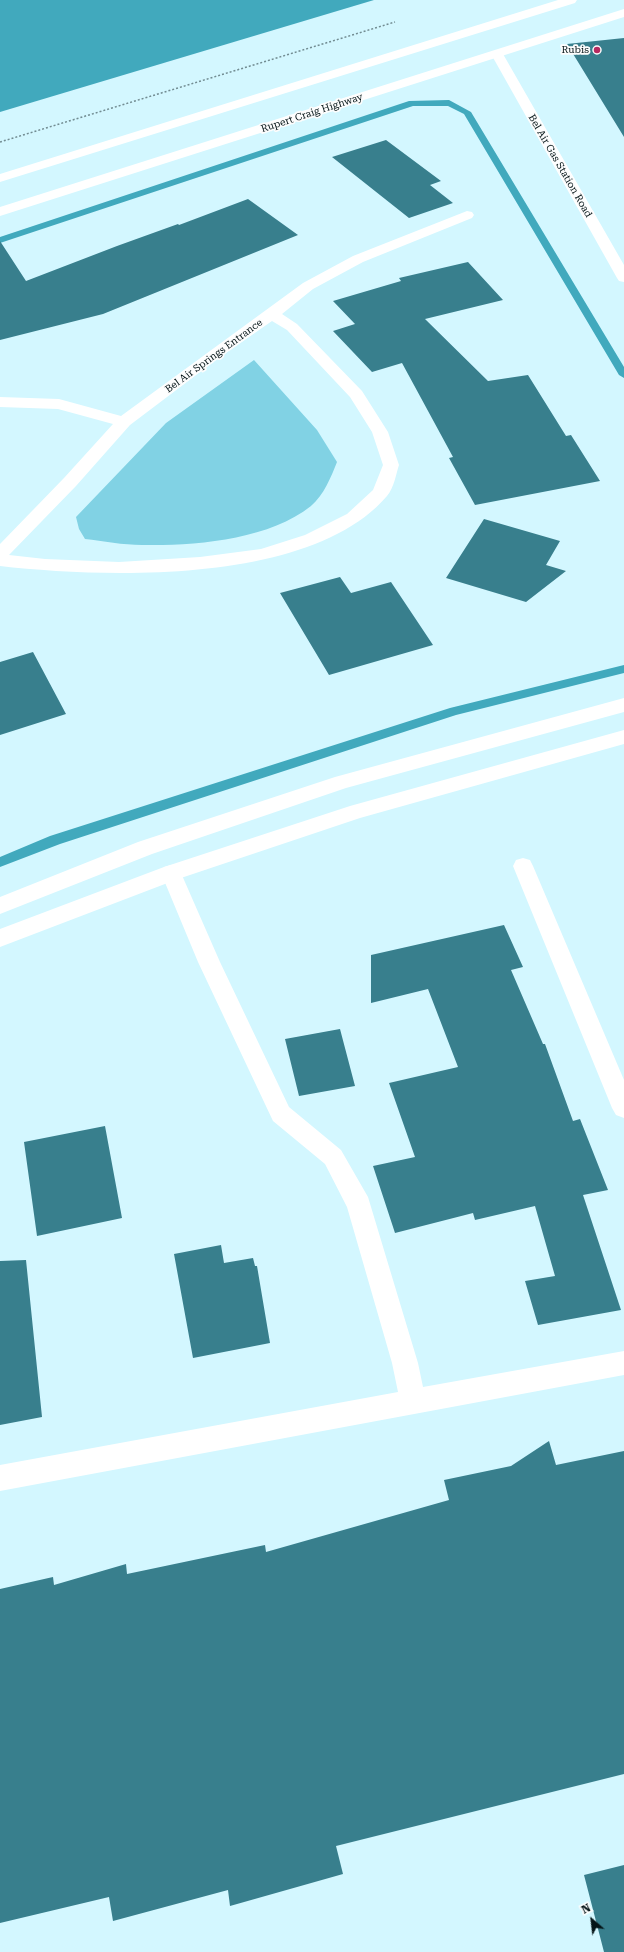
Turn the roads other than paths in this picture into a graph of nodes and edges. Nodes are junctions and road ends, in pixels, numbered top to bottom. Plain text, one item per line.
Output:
1 (571, 0) edge
2 (624, 13) edge
3 (497, 54) junction
4 (0, 178) edge
5 (0, 212) edge
6 (467, 215) dead end
7 (624, 278) edge
8 (272, 314) junction
9 (0, 402) edge
10 (124, 422) junction
11 (0, 554) edge
12 (0, 560) edge
13 (624, 705) edge
14 (624, 737) edge
15 (523, 866) dead end
16 (171, 873) junction
17 (0, 906) edge
18 (0, 938) edge
19 (624, 1108) edge
20 (624, 1363) edge
21 (413, 1401) junction
22 (0, 1478) edge

1 - 4 street
2 - 3 street, Rupert Craig Highway
3 - 5 street, Rupert Craig Highway
3 - 7 street, Bel Air Gas Station Road
6 - 8 street, Bel Air Springs Entrance
8 - 10 street, Bel Air Springs Entrance
8 - 12 street
9 - 10 street
10 - 11 street, Bel Air Springs Entrance
13 - 17 street
14 - 16 street
15 - 19 street
16 - 18 street
16 - 21 street
20 - 21 street
21 - 22 street

